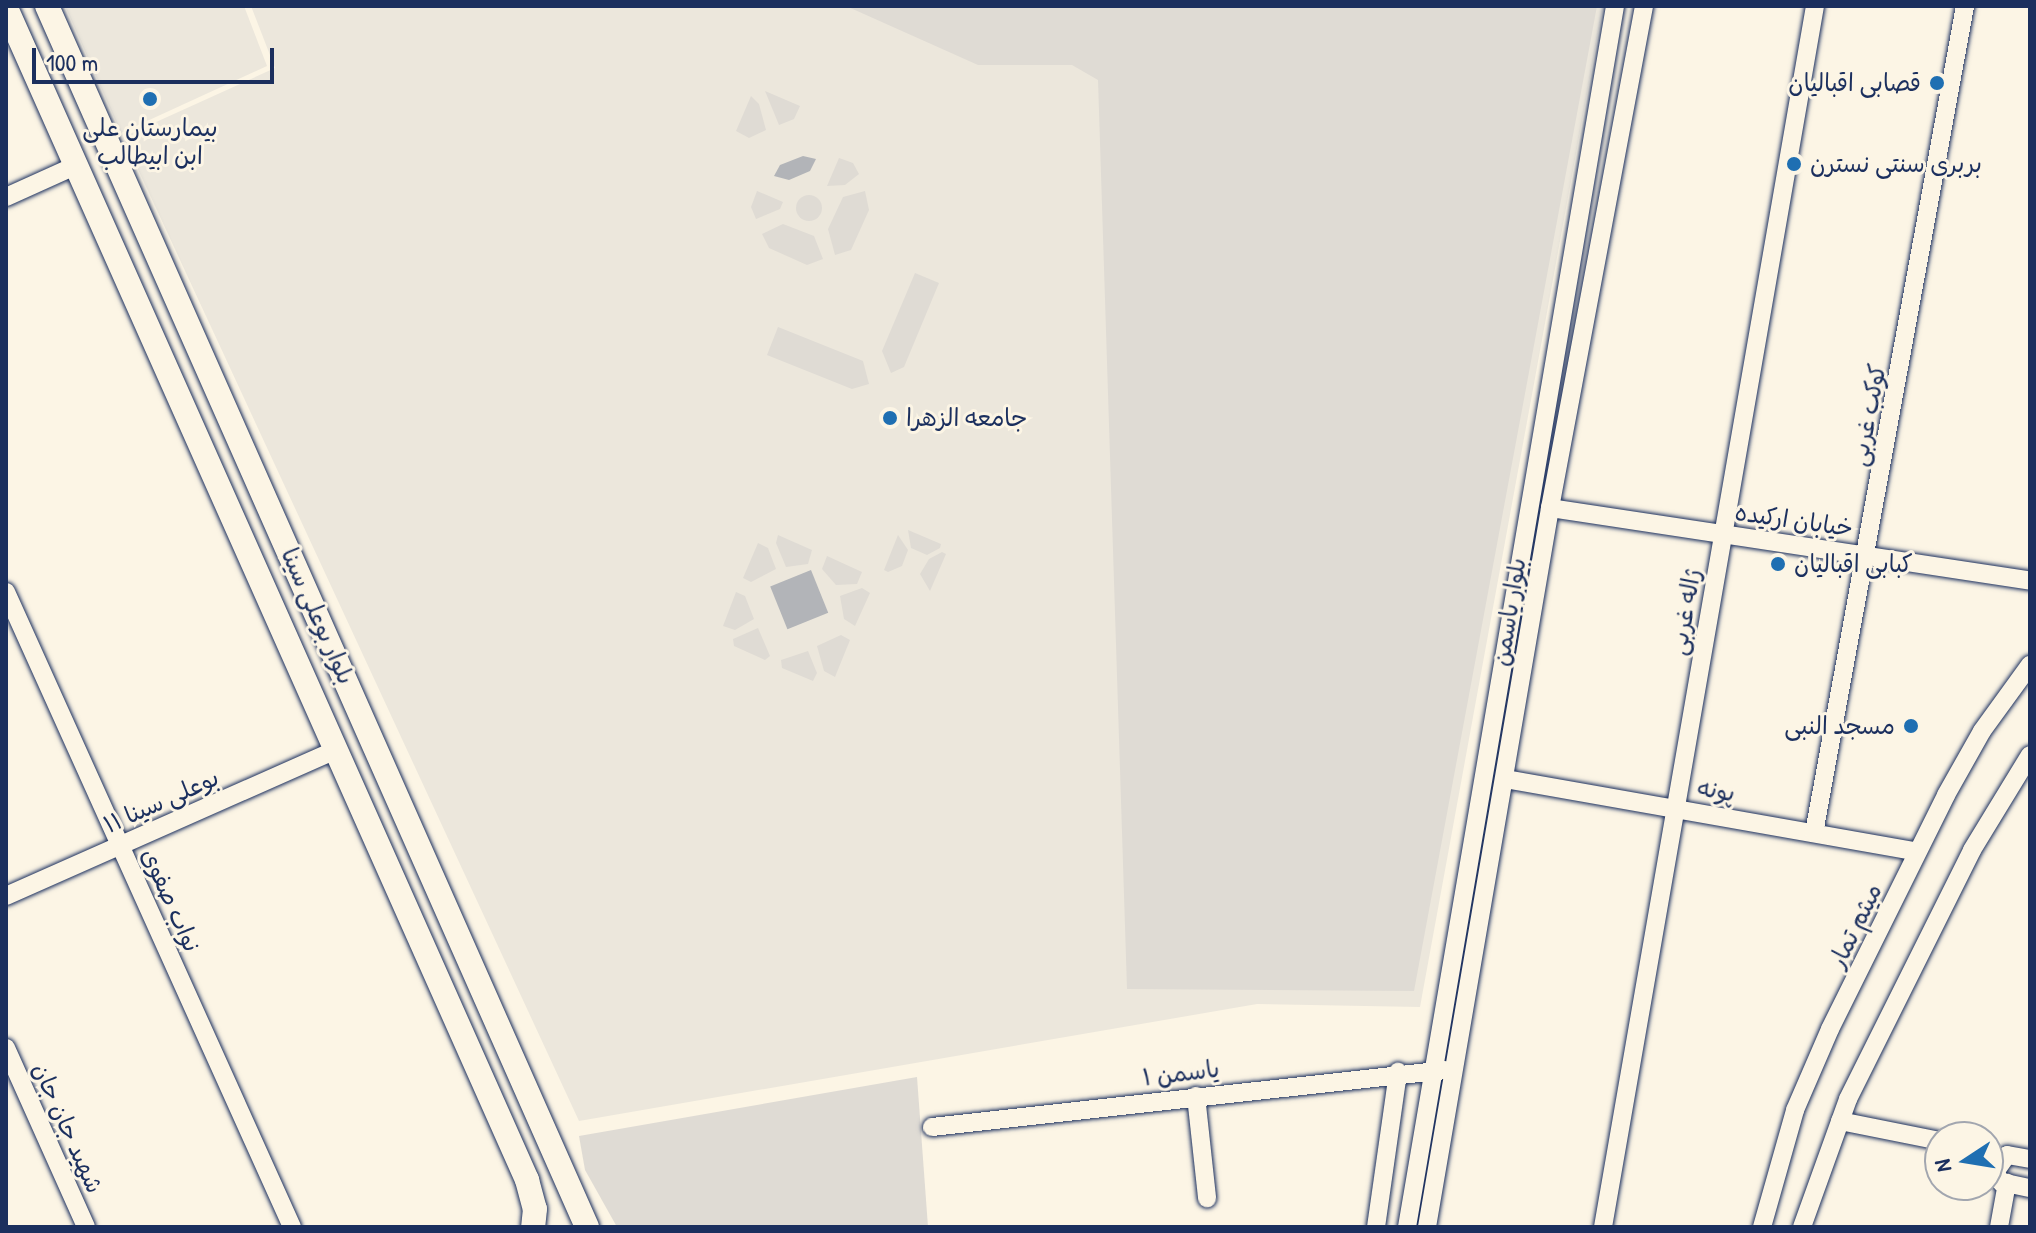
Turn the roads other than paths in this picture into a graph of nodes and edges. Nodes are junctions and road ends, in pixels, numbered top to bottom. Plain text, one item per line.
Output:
1 (47, 6) edge
2 (1615, 6) edge
3 (1644, 6) edge
4 (1815, 6) edge
5 (1965, 6) edge
6 (6, 8) edge
7 (77, 165) junction
8 (6, 197) edge
9 (1550, 508) junction
10 (1723, 533) junction
11 (1865, 554) junction
12 (2030, 581) edge
13 (6, 592) edge
14 (2030, 665) edge
15 (335, 750) junction
16 (2030, 755) edge
17 (1505, 779) junction
18 (1674, 807) junction
19 (1814, 833) junction
20 (120, 845) junction
21 (1917, 852) junction
22 (6, 896) edge
23 (6, 1048) edge
24 (1436, 1068) junction
25 (1455, 1071) junction
26 (1398, 1072) junction
27 (1196, 1096) junction
28 (1840, 1121) junction
29 (932, 1127) dead end
30 (1924, 1138) edge
31 (2004, 1154) edge
32 (2030, 1159) edge
33 (2004, 1180) edge
34 (2007, 1183) junction
35 (2030, 1188) edge
36 (1207, 1198) dead end
37 (86, 1227) edge
38 (292, 1227) edge
39 (533, 1227) edge
40 (587, 1227) edge
41 (1376, 1227) edge
42 (1407, 1227) edge
43 (1427, 1227) edge
44 (1603, 1227) edge
45 (1762, 1227) edge
46 (1802, 1227) edge
47 (1999, 1227) edge

1 - 40 main road, بلوار بوعلی سینا
2 - 24 street, بلوار یاسمن
3 - 9 street, بلوار یاسمن
4 - 10 street, ژاله غربی
5 - 11 street, کوکب غربی
6 - 7 main road, بلوار بوعلی سینا
7 - 8 street
7 - 15 main road, بلوار بوعلی سینا
9 - 10 street, خیابان ارکیده
9 - 17 street, بلوار یاسمن
10 - 11 street, خیابان ارکیده
10 - 18 street, ژاله غربی
11 - 12 street, خیابان ارکیده
11 - 19 street, کوکب غربی
13 - 20 street, نواب صفوی
14 - 21 street, میثم تمار
15 - 20 street, بوعلی سینا ۱۱
15 - 39 main road, بلوار بوعلی سینا
16 - 28 street
17 - 18 street, پونه
17 - 25 street, بلوار یاسمن
18 - 19 street, پونه
18 - 44 street, ژاله غربی
19 - 21 street, پونه
20 - 22 street, بوعلی سینا ۱۱
20 - 38 street, نواب صفوی
21 - 45 street, میثم تمار
23 - 37 street, شهید جان جان
24 - 25 street, یاسمن ۱
24 - 26 street, یاسمن ۱
24 - 42 street, بلوار یاسمن
25 - 43 street, بلوار یاسمن
26 - 27 street, یاسمن ۱
26 - 41 street
27 - 29 street, یاسمن ۱
27 - 36 street
28 - 30 street
28 - 46 street
31 - 32 street
33 - 34 street
34 - 35 street
34 - 47 street

